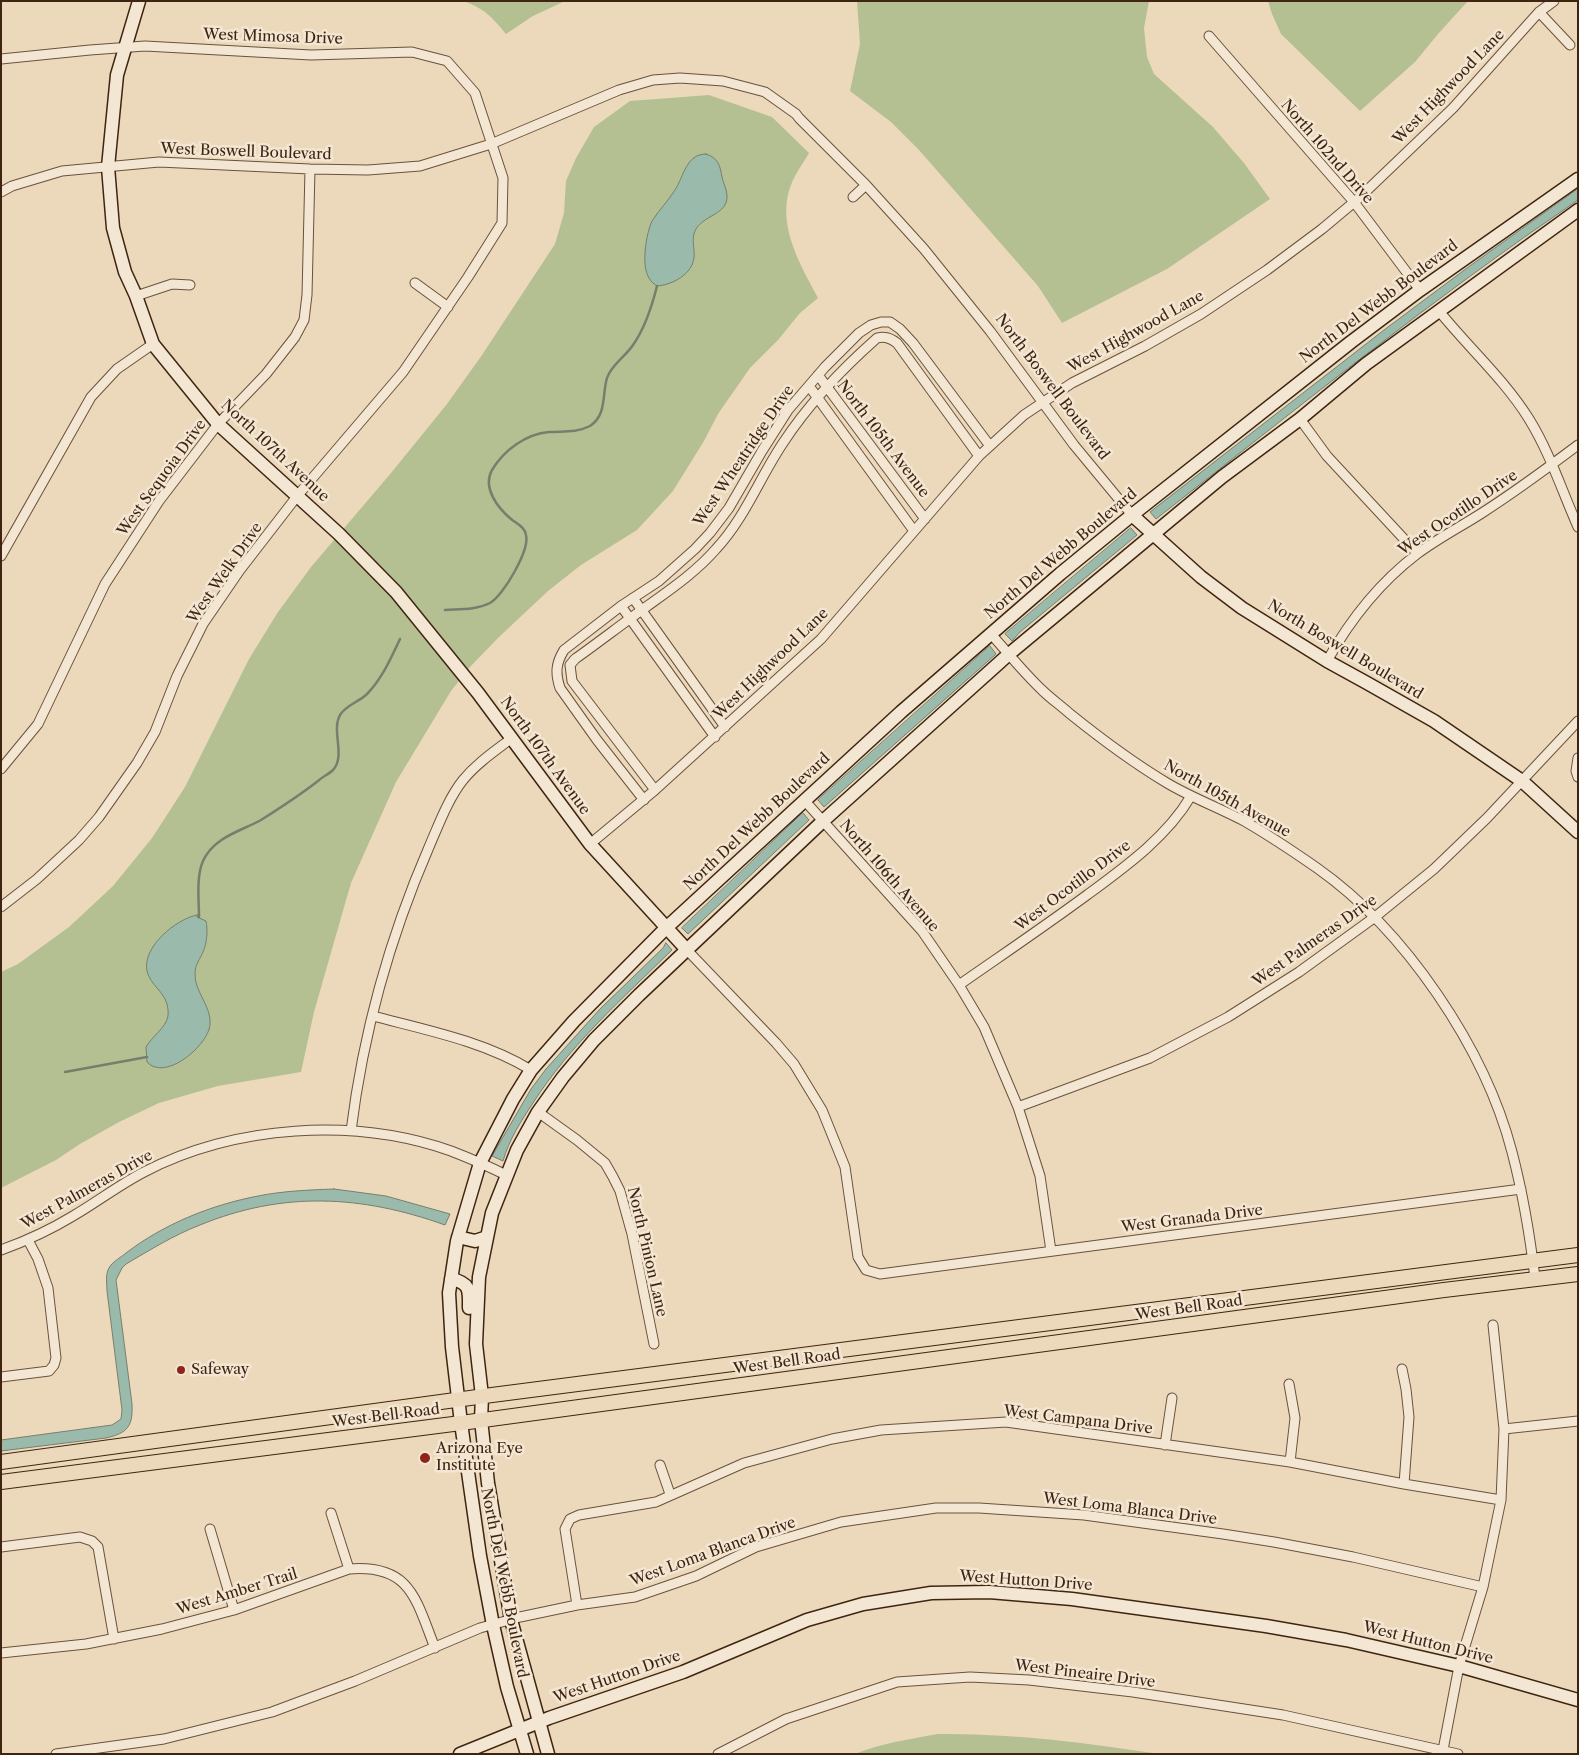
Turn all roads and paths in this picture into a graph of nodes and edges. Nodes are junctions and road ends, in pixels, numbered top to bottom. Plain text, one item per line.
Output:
1 (139, 1) edge
2 (1554, 1) edge
3 (1539, 12) junction
4 (1209, 36) dead end
5 (1570, 45) dead end
6 (125, 48) junction
7 (1, 59) edge
8 (491, 144) junction
9 (108, 167) junction
10 (310, 169) junction
11 (1578, 179) edge
12 (866, 185) junction
13 (1, 192) edge
14 (853, 197) dead end
15 (1354, 202) junction
16 (1578, 210) edge
17 (415, 283) dead end
18 (190, 285) dead end
19 (1420, 290) junction
20 (136, 296) junction
21 (448, 307) junction
22 (1439, 311) junction
23 (153, 344) junction
24 (818, 375) junction
25 (808, 386) junction
26 (827, 386) junction
27 (817, 398) junction
28 (1042, 401) junction
29 (1300, 419) junction
30 (218, 424) junction
31 (1578, 445) edge
32 (990, 446) junction
33 (979, 456) junction
34 (1552, 465) junction
35 (298, 495) junction
36 (1132, 515) junction
37 (925, 519) junction
38 (1578, 527) edge
39 (914, 531) junction
40 (1152, 534) junction
41 (1417, 553) junction
42 (1, 556) edge
43 (633, 598) junction
44 (621, 606) junction
45 (641, 611) junction
46 (630, 619) junction
47 (992, 634) junction
48 (1009, 654) junction
49 (1327, 662) junction
50 (1578, 721) edge
51 (725, 727) junction
52 (715, 737) junction
53 (512, 738) junction
54 (1578, 758) edge
55 (1, 769) edge
56 (1578, 777) edge
57 (1522, 781) junction
58 (655, 790) junction
59 (1191, 796) junction
60 (644, 800) junction
61 (804, 800) junction
62 (823, 821) junction
63 (1578, 832) edge
64 (590, 844) junction
65 (1, 907) edge
66 (1375, 917) junction
67 (666, 928) junction
68 (687, 950) junction
69 (959, 985) junction
70 (373, 1016) junction
71 (531, 1070) junction
72 (1018, 1107) junction
73 (538, 1112) junction
74 (351, 1131) junction
75 (480, 1163) junction
76 (506, 1175) junction
77 (1521, 1189) junction
78 (458, 1237) junction
79 (487, 1237) junction
80 (28, 1240) junction
81 (1, 1250) edge
82 (1051, 1251) junction
83 (1578, 1255) edge
84 (1533, 1260) junction
85 (866, 1270) joint
86 (1578, 1274) edge
87 (1535, 1278) junction
88 (451, 1279) junction
89 (1493, 1325) dead end
90 (476, 1344) junction
91 (654, 1344) dead end
92 (1402, 1369) dead end
93 (1, 1377) edge
94 (1289, 1384) dead end
95 (482, 1396) junction
96 (1172, 1398) dead end
97 (459, 1400) junction
98 (481, 1420) junction
99 (1578, 1420) edge
100 (461, 1423) junction
101 (1504, 1429) junction
102 (235, 1430) junction
103 (1165, 1445) junction
104 (238, 1451) junction
105 (1, 1462) edge
106 (1290, 1462) junction
107 (660, 1465) dead end
108 (1, 1482) edge
109 (1404, 1484) junction
110 (670, 1494) junction
111 (1501, 1500) junction
112 (331, 1513) dead end
113 (210, 1529) dead end
114 (1, 1547) edge
115 (349, 1569) junction
116 (1483, 1587) junction
117 (577, 1605) junction
118 (234, 1610) junction
119 (511, 1620) junction
120 (493, 1625) junction
121 (114, 1639) junction
122 (435, 1648) junction
123 (1, 1653) edge
124 (1459, 1666) junction
125 (1578, 1700) edge
126 (538, 1722) junction
127 (519, 1729) junction
128 (1443, 1750) junction
129 (56, 1754) edge
130 (460, 1754) edge
131 (527, 1754) edge
132 (548, 1754) edge
133 (718, 1754) edge
134 (1458, 1754) edge

1 - 6 street, North 107th Avenue
2 - 3 street, West Highwood Lane
3 - 5 street
3 - 15 street, West Highwood Lane
4 - 15 street, North 102nd Drive
6 - 7 street, West Mimosa Drive
6 - 8 street, West Mimosa Drive
6 - 9 street, North 107th Avenue
8 - 10 street, West Boswell Boulevard
8 - 12 street, North Boswell Boulevard
8 - 21 street, West Welk Drive
9 - 10 street, West Boswell Boulevard
9 - 13 street, West Boswell Boulevard
9 - 20 street, North 107th Avenue
10 - 30 street, West Sequoia Drive
11 - 19 street, North Del Webb Boulevard
12 - 14 street
12 - 28 street, North Boswell Boulevard
15 - 19 street, North 102nd Drive
15 - 28 street, West Highwood Lane
16 - 22 street, North Del Webb Boulevard
17 - 21 street
18 - 20 street
19 - 36 street, North Del Webb Boulevard
20 - 23 street, North 107th Avenue
21 - 35 street, West Welk Drive
22 - 29 street, North Del Webb Boulevard
22 - 34 street
23 - 30 street, North 107th Avenue
23 - 42 street
24 - 25 street, West Wheatridge Drive
24 - 26 street, North 105th Avenue
24 - 32 street, West Wheatridge Drive
25 - 27 street, North 105th Avenue
25 - 43 street, West Wheatridge Drive
26 - 27 street, West Wheatridge Drive
26 - 33 street, West Wheatridge Drive
26 - 37 street, North 105th Avenue
27 - 39 street, North 105th Avenue
27 - 45 street, West Wheatridge Drive
28 - 32 street, West Highwood Lane
28 - 36 street, North Boswell Boulevard
29 - 40 street, North Del Webb Boulevard
29 - 41 street
30 - 35 street, North 107th Avenue
30 - 55 street, West Sequoia Drive
31 - 34 street, West Ocotillo Drive
32 - 33 street, West Highwood Lane
33 - 37 street, West Highwood Lane
34 - 38 street
34 - 41 street, West Ocotillo Drive
35 - 53 street, North 107th Avenue
35 - 65 street, West Welk Drive
36 - 40 street, North Boswell Boulevard
36 - 47 street, North Del Webb Boulevard
37 - 39 street, West Highwood Lane
39 - 51 street, West Highwood Lane
40 - 48 street, North Del Webb Boulevard
40 - 49 street, North Boswell Boulevard
41 - 49 street, West Ocotillo Drive
43 - 44 street, West Wheatridge Drive
43 - 45 street
44 - 46 street
44 - 60 street, West Wheatridge Drive
45 - 46 street, West Wheatridge Drive
45 - 51 street
46 - 52 street
46 - 58 street, West Wheatridge Drive
47 - 48 street, North 105th Avenue
47 - 61 street, North Del Webb Boulevard
48 - 59 street, North 105th Avenue
48 - 62 street, North Del Webb Boulevard
49 - 57 street, North Boswell Boulevard
50 - 57 street, West Palmeras Drive
51 - 52 street, West Highwood Lane
52 - 58 street, West Highwood Lane
53 - 64 street, North 107th Avenue
53 - 70 street
54 - 56 street
57 - 63 street, North Boswell Boulevard
57 - 66 street, West Palmeras Drive
58 - 60 street, West Highwood Lane
59 - 66 street, North 105th Avenue
59 - 69 street, West Ocotillo Drive
60 - 64 street, West Highwood Lane
61 - 62 street, North 106th Avenue
61 - 67 street, North Del Webb Boulevard
62 - 68 street, North Del Webb Boulevard
62 - 69 street, North 106th Avenue
64 - 67 street, North 107th Avenue
66 - 72 street, West Palmeras Drive
66 - 77 street, North 105th Avenue
67 - 68 street, North 107th Avenue
67 - 71 street, North Del Webb Boulevard
68 - 73 street, North Del Webb Boulevard
68 - 85 street, North 107th Avenue
69 - 72 street, North 106th Avenue
70 - 71 street
70 - 74 street
71 - 75 street, North Del Webb Boulevard
72 - 82 street, North 106th Avenue
73 - 76 street, North Del Webb Boulevard
73 - 91 street, North Pinion Lane
74 - 75 street, West Palmeras Drive
74 - 80 street, West Palmeras Drive
75 - 76 street, West Palmeras Drive
75 - 78 street, North Del Webb Boulevard
76 - 79 street, North Del Webb Boulevard
77 - 82 street, West Granada Drive
77 - 84 street, North 105th Avenue
78 - 79 street
78 - 88 street, North Del Webb Boulevard
79 - 90 street, North Del Webb Boulevard
80 - 81 street, West Palmeras Drive
80 - 93 street
82 - 85 street, West Granada Drive
83 - 84 main road, West Bell Road
84 - 87 street, North 105th Avenue
84 - 95 main road, West Bell Road
86 - 87 main road, West Bell Road
87 - 98 main road, West Bell Road
88 - 90 street
88 - 97 street, North Del Webb Boulevard
89 - 101 street
90 - 95 street, North Del Webb Boulevard
92 - 109 street
94 - 106 street
95 - 97 main road, West Bell Road
95 - 98 street, North Del Webb Boulevard
96 - 103 street
97 - 100 street, North Del Webb Boulevard
97 - 102 main road, West Bell Road
98 - 100 main road, West Bell Road
98 - 119 street, North Del Webb Boulevard
99 - 101 street
100 - 104 main road, West Bell Road
100 - 120 street, North Del Webb Boulevard
101 - 111 street
102 - 104 main road
102 - 105 main road, West Bell Road
103 - 106 street, West Campana Drive
103 - 110 street, West Campana Drive
104 - 108 main road, West Bell Road
106 - 109 street, West Campana Drive
107 - 110 street
109 - 111 street, West Campana Drive
110 - 117 street, West Campana Drive
111 - 116 street
112 - 115 street
113 - 118 street
114 - 121 street
115 - 118 street, West Amber Trail
115 - 122 street, West Amber Trail
116 - 117 street, West Loma Blanca Drive
116 - 124 street
117 - 119 street, West Loma Blanca Drive
118 - 121 street, West Amber Trail
119 - 120 street, West Loma Blanca Drive
119 - 126 street, North Del Webb Boulevard
120 - 122 street, West Loma Blanca Drive
120 - 127 street, North Del Webb Boulevard
121 - 123 street, West Amber Trail
122 - 129 street, West Loma Blanca Drive
124 - 125 street, West Hutton Drive
124 - 126 street, West Hutton Drive
124 - 128 street
126 - 127 street, West Hutton Drive
126 - 132 street, North Del Webb Boulevard
127 - 130 street, West Hutton Drive
127 - 131 street, North Del Webb Boulevard
128 - 133 street, West Pineaire Drive
128 - 134 street, West Pineaire Drive

